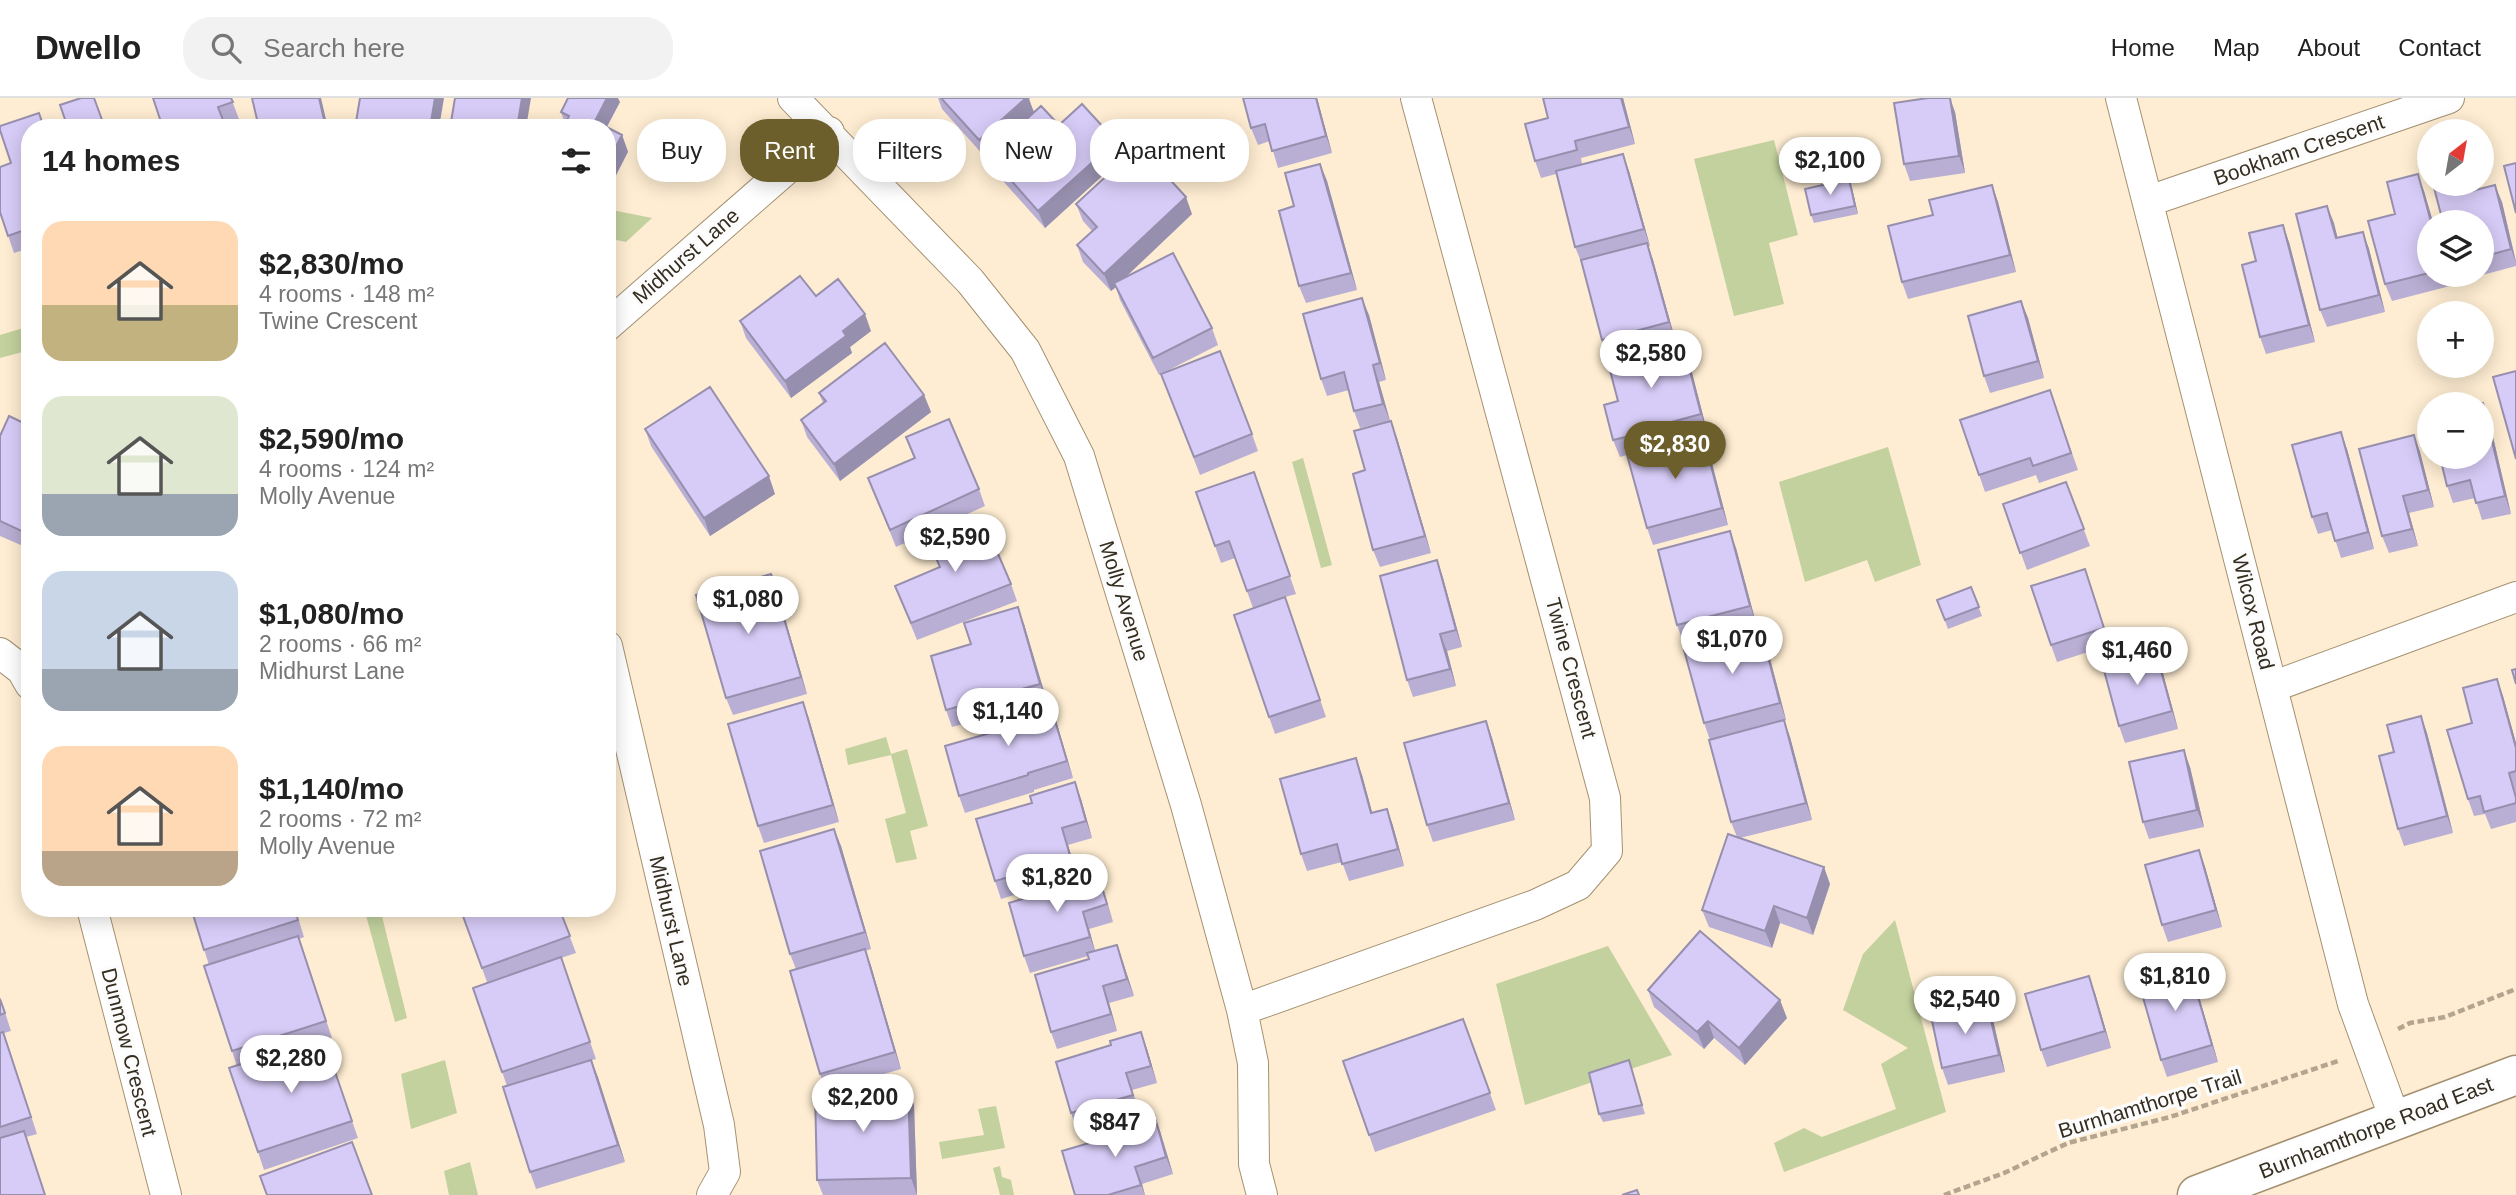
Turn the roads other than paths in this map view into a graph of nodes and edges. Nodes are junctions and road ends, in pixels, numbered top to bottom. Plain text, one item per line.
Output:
1 (793, 98) edge
2 (1416, 98) edge
3 (2121, 98) edge
4 (2449, 98) edge
5 (815, 119) edge
6 (839, 142) edge
7 (772, 182) edge
8 (2149, 201) junction
9 (616, 318) edge
10 (2516, 597) edge
11 (0, 653) edge
12 (21, 669) edge
13 (616, 684) edge
14 (2272, 687) junction
15 (94, 917) edge
16 (1242, 1010) junction
17 (2516, 1075) edge
18 (2396, 1122) junction
19 (166, 1195) edge
20 (712, 1195) edge
21 (1262, 1195) edge
22 (2197, 1195) edge

1 - 5 street, Molly Avenue
2 - 16 street, Twine Crescent
3 - 8 street, Wilcox Road
4 - 8 street, Bookham Crescent
6 - 16 street, Molly Avenue
7 - 9 street, Midhurst Lane
8 - 14 street, Wilcox Road
10 - 14 street
11 - 12 street
13 - 20 street, Midhurst Lane
14 - 18 street, Wilcox Road
15 - 19 street, Dunmow Crescent
16 - 21 street, Molly Avenue
17 - 18 main road, Burnhamthorpe Road East
18 - 22 main road, Burnhamthorpe Road East

